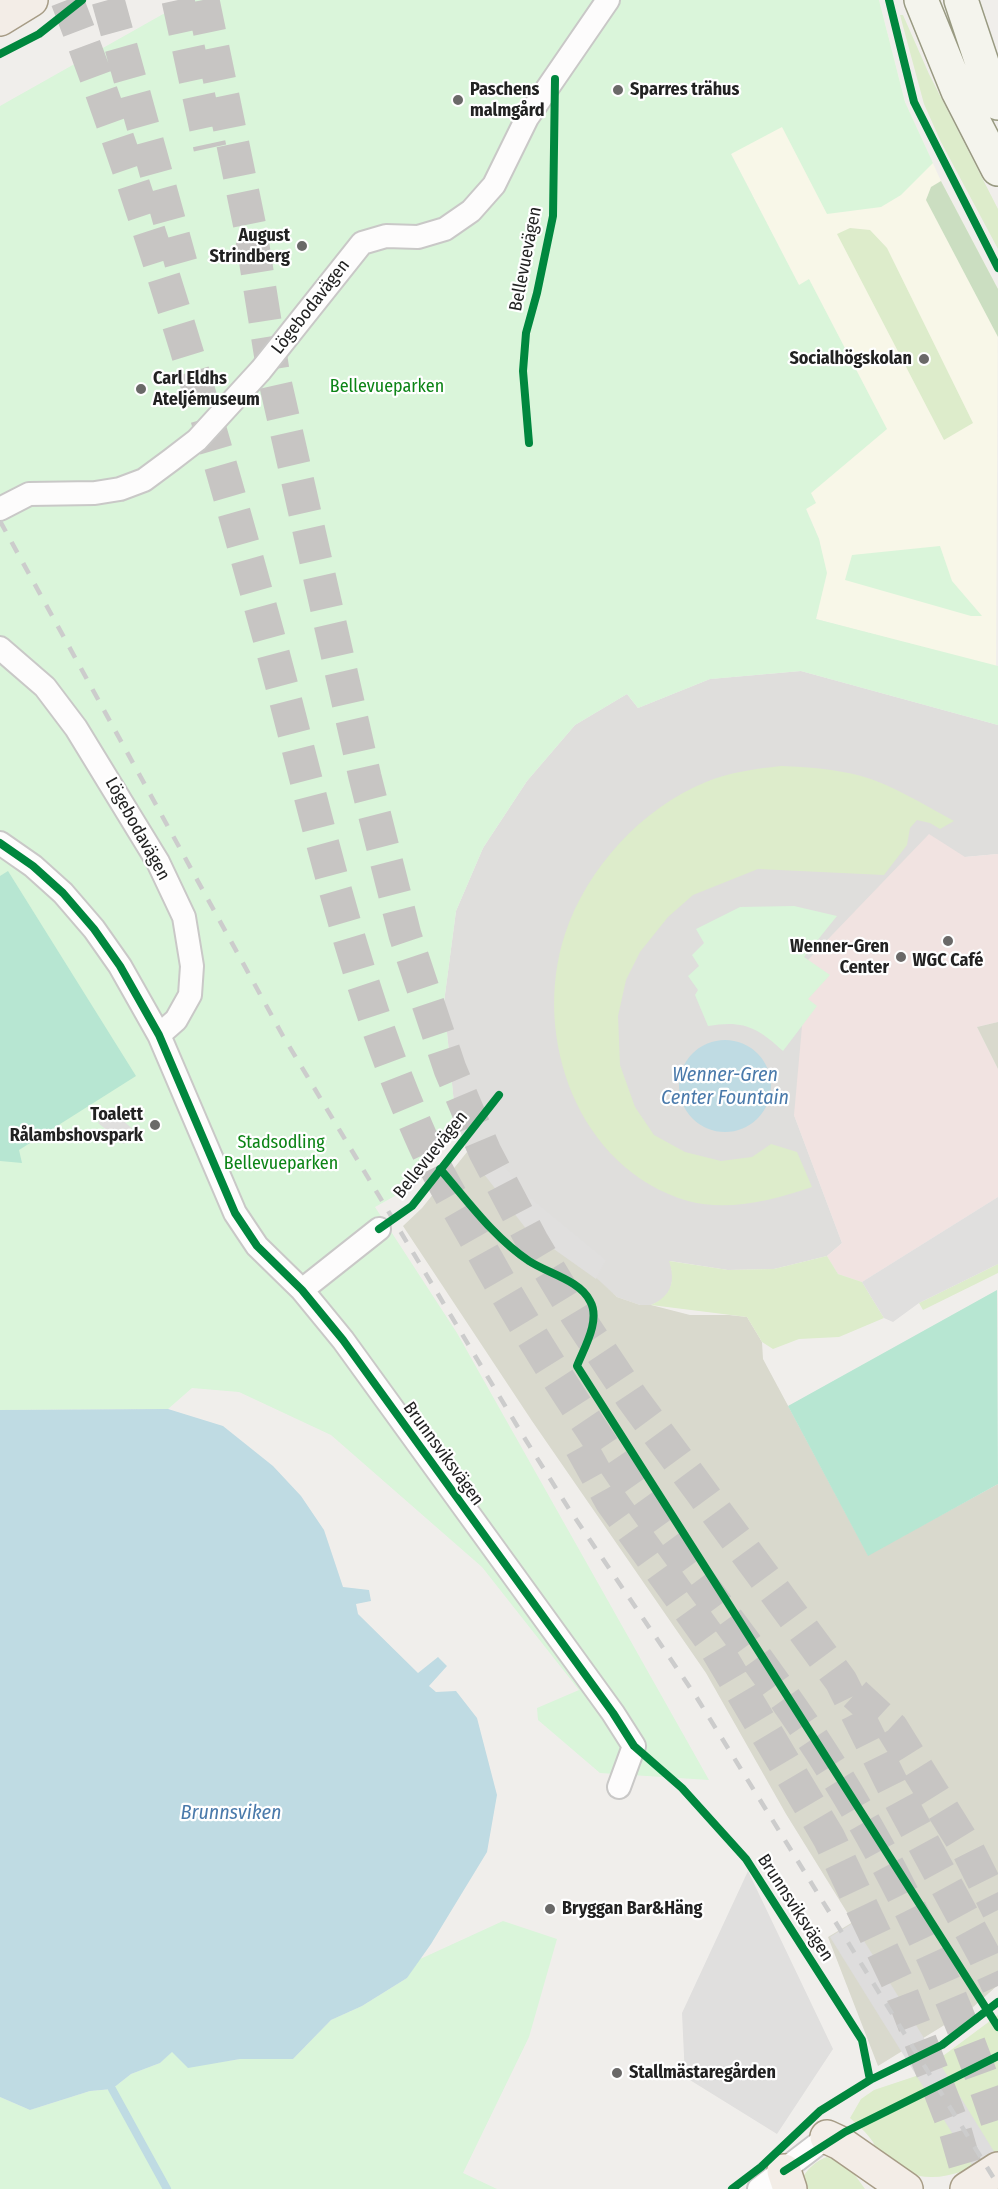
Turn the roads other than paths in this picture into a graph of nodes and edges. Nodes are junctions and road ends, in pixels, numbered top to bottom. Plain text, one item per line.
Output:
1 (31, 0) edge
2 (608, 0) edge
3 (921, 0) edge
4 (961, 0) edge
5 (0, 19) edge
6 (998, 104) edge
7 (998, 169) edge
8 (0, 509) edge
9 (0, 648) edge
10 (0, 843) edge
11 (159, 1035) junction
12 (379, 1229) dead end
13 (302, 1290) junction
14 (619, 1787) dead end
15 (827, 2138) joint
16 (998, 2169) edge
17 (778, 2183) edge
18 (906, 2189) edge
19 (967, 2189) edge

1 - 5 main road
2 - 8 street, Lögebodavägen
3 - 7 main road
4 - 6 main road
9 - 11 street, Lögebodavägen
10 - 11 street, Brunnsviksvägen
11 - 13 street, Brunnsviksvägen
12 - 13 street
13 - 14 street, Brunnsviksvägen
15 - 17 street
15 - 18 main road
16 - 19 main road

